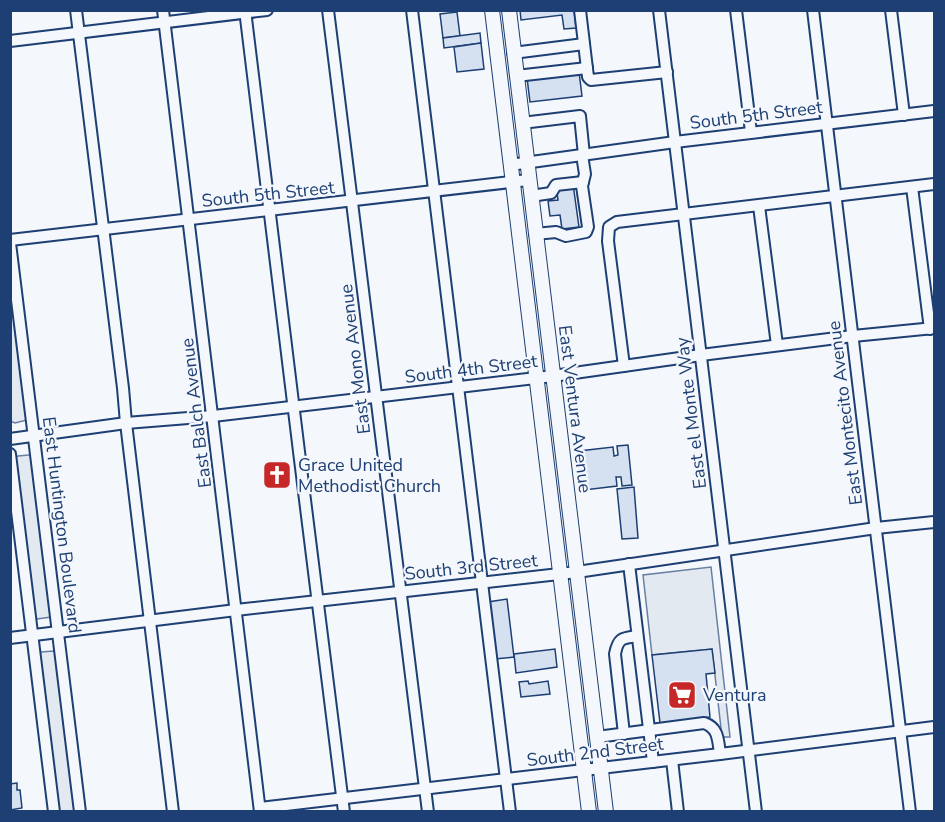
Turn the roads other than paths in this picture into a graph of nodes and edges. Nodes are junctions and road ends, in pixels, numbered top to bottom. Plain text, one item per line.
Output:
1 (76, 10) edge
2 (163, 10) edge
3 (267, 10) edge
4 (328, 10) edge
5 (412, 10) edge
6 (492, 10) edge
7 (508, 10) edge
8 (580, 10) edge
9 (659, 10) edge
10 (736, 10) edge
11 (813, 10) edge
12 (891, 10) edge
13 (245, 12) edge
14 (165, 24) junction
15 (79, 33) junction
16 (10, 41) edge
17 (584, 44) junction
18 (513, 53) junction
19 (587, 68) junction
20 (666, 72) junction
21 (516, 76) junction
22 (934, 111) edge
23 (904, 115) junction
24 (522, 123) junction
25 (827, 124) junction
26 (751, 132) junction
27 (675, 142) junction
28 (583, 155) junction
29 (526, 162) junction
30 (510, 165) junction
31 (528, 180) junction
32 (512, 182) junction
33 (583, 182) junction
34 (934, 184) edge
35 (912, 186) junction
36 (434, 191) junction
37 (531, 196) junction
38 (836, 196) junction
39 (353, 201) junction
40 (759, 206) junction
41 (270, 210) junction
42 (684, 215) junction
43 (189, 219) junction
44 (103, 229) junction
45 (536, 234) junction
46 (10, 241) edge
47 (932, 328) edge
48 (853, 336) junction
49 (777, 345) junction
50 (701, 355) junction
51 (624, 366) junction
52 (553, 376) junction
53 (536, 378) junction
54 (458, 387) junction
55 (376, 396) junction
56 (293, 406) junction
57 (213, 416) junction
58 (126, 423) junction
59 (34, 436) junction
60 (10, 439) edge
61 (10, 454) edge
62 (934, 522) edge
63 (876, 528) junction
64 (725, 550) junction
65 (629, 564) junction
66 (577, 572) junction
67 (560, 574) junction
68 (482, 583) junction
69 (401, 592) junction
70 (317, 602) junction
71 (236, 610) junction
72 (150, 621) junction
73 (59, 632) junction
74 (33, 636) junction
75 (638, 636) junction
76 (10, 638) edge
77 (934, 727) edge
78 (648, 731) junction
79 (900, 732) junction
80 (624, 734) junction
81 (597, 737) junction
82 (749, 750) junction
83 (720, 754) junction
84 (672, 760) junction
85 (653, 762) junction
86 (600, 768) junction
87 (583, 770) junction
88 (506, 779) junction
89 (425, 789) junction
90 (342, 798) junction
91 (260, 810) edge
92 (54, 812) edge
93 (80, 812) edge
94 (173, 812) edge
95 (344, 812) edge
96 (428, 812) edge
97 (510, 812) edge
98 (589, 812) edge
99 (606, 812) edge
100 (678, 812) edge
101 (756, 812) edge
102 (910, 812) edge

1 - 15 street
2 - 14 street, East Balch Avenue
3 - 13 street
4 - 39 street, East Mono Avenue
5 - 36 street
6 - 30 main road, East Ventura Avenue
7 - 18 main road, East Ventura Avenue
8 - 17 street
9 - 20 street, East el Monte Way
10 - 26 street
11 - 25 street, East Montecito Avenue
12 - 23 street
13 - 14 street
13 - 41 street
14 - 15 street
14 - 43 street, East Balch Avenue
15 - 16 street
15 - 44 street
17 - 18 street
17 - 19 street
18 - 21 main road, East Ventura Avenue
19 - 20 street
19 - 21 street
20 - 27 street, East el Monte Way
21 - 24 main road, East Ventura Avenue
22 - 23 street, South 5th Street
23 - 25 street, South 5th Street
24 - 28 street
24 - 29 main road, East Ventura Avenue
25 - 26 street, South 5th Street
25 - 38 street, East Montecito Avenue
26 - 27 street, South 5th Street
27 - 28 street, South 5th Street
27 - 42 street, East el Monte Way
28 - 29 street, South 5th Street
28 - 33 street
29 - 30 street, South 5th Street
29 - 31 main road, East Ventura Avenue
30 - 32 main road, East Ventura Avenue
31 - 32 street, South 5th Street
31 - 37 main road, East Ventura Avenue
32 - 36 street, South 5th Street
32 - 53 main road, East Ventura Avenue
33 - 37 street
33 - 45 street
34 - 35 street
35 - 38 street
35 - 47 street
36 - 39 street, South 5th Street
36 - 54 street
37 - 45 main road, East Ventura Avenue
38 - 40 street
38 - 48 street, East Montecito Avenue
39 - 41 street, South 5th Street
39 - 55 street, East Mono Avenue
40 - 42 street
40 - 49 street
41 - 43 street, South 5th Street
41 - 56 street
42 - 50 street, East el Monte Way
42 - 51 street
43 - 44 street, South 5th Street
43 - 57 street, East Balch Avenue
44 - 46 street, South 5th Street
44 - 58 street
45 - 52 main road, East Ventura Avenue
46 - 59 street, East Huntington Boulevard
47 - 48 street, South 4th Street
48 - 49 street, South 4th Street
48 - 63 street, East Montecito Avenue
49 - 50 street, South 4th Street
50 - 51 street, South 4th Street
50 - 64 street, East el Monte Way
51 - 52 street, South 4th Street
52 - 53 street, South 4th Street
52 - 66 main road, East Ventura Avenue
53 - 54 street, South 4th Street
53 - 67 main road, East Ventura Avenue
54 - 55 street, South 4th Street
54 - 68 street
55 - 56 street, South 4th Street
55 - 69 street, East Mono Avenue
56 - 57 street, South 4th Street
56 - 70 street
57 - 58 street, South 4th Street
57 - 71 street, East Balch Avenue
58 - 59 street, South 4th Street
58 - 72 street
59 - 60 street, South 4th Street
59 - 73 street, East Huntington Boulevard
61 - 74 street
62 - 63 street, South 3rd Street
63 - 64 street, South 3rd Street
63 - 79 street, East Montecito Avenue
64 - 65 street, South 3rd Street
64 - 82 street, East el Monte Way
65 - 66 street, South 3rd Street
65 - 75 street
66 - 67 street, South 3rd Street
66 - 81 main road, East Ventura Avenue
67 - 68 street, South 3rd Street
67 - 87 main road, East Ventura Avenue
68 - 69 street, South 3rd Street
68 - 88 street
69 - 70 street, South 3rd Street
69 - 89 street, East Mono Avenue
70 - 71 street, South 3rd Street
70 - 90 street
71 - 72 street, South 3rd Street
71 - 91 street, East Balch Avenue
72 - 73 street, South 3rd Street
72 - 94 street
73 - 74 street, South 3rd Street
73 - 93 street, East Huntington Boulevard
74 - 76 street, South 3rd Street
74 - 92 street
75 - 78 street
75 - 80 street
77 - 79 street, South 2nd Street
78 - 80 street
78 - 83 street
78 - 85 street
79 - 82 street, South 2nd Street
79 - 102 street, East Montecito Avenue
80 - 81 street
81 - 86 main road, East Ventura Avenue
82 - 83 street, South 2nd Street
82 - 101 street, East el Monte Way
83 - 84 street, South 2nd Street
84 - 85 street, South 2nd Street
84 - 100 street
85 - 86 street, South 2nd Street
86 - 87 street, South 2nd Street
86 - 99 main road, East Ventura Avenue
87 - 88 street, South 2nd Street
87 - 98 main road, East Ventura Avenue
88 - 89 street, South 2nd Street
88 - 97 street
89 - 90 street, South 2nd Street
89 - 96 street, East Mono Avenue
90 - 91 street, South 2nd Street
90 - 95 street

